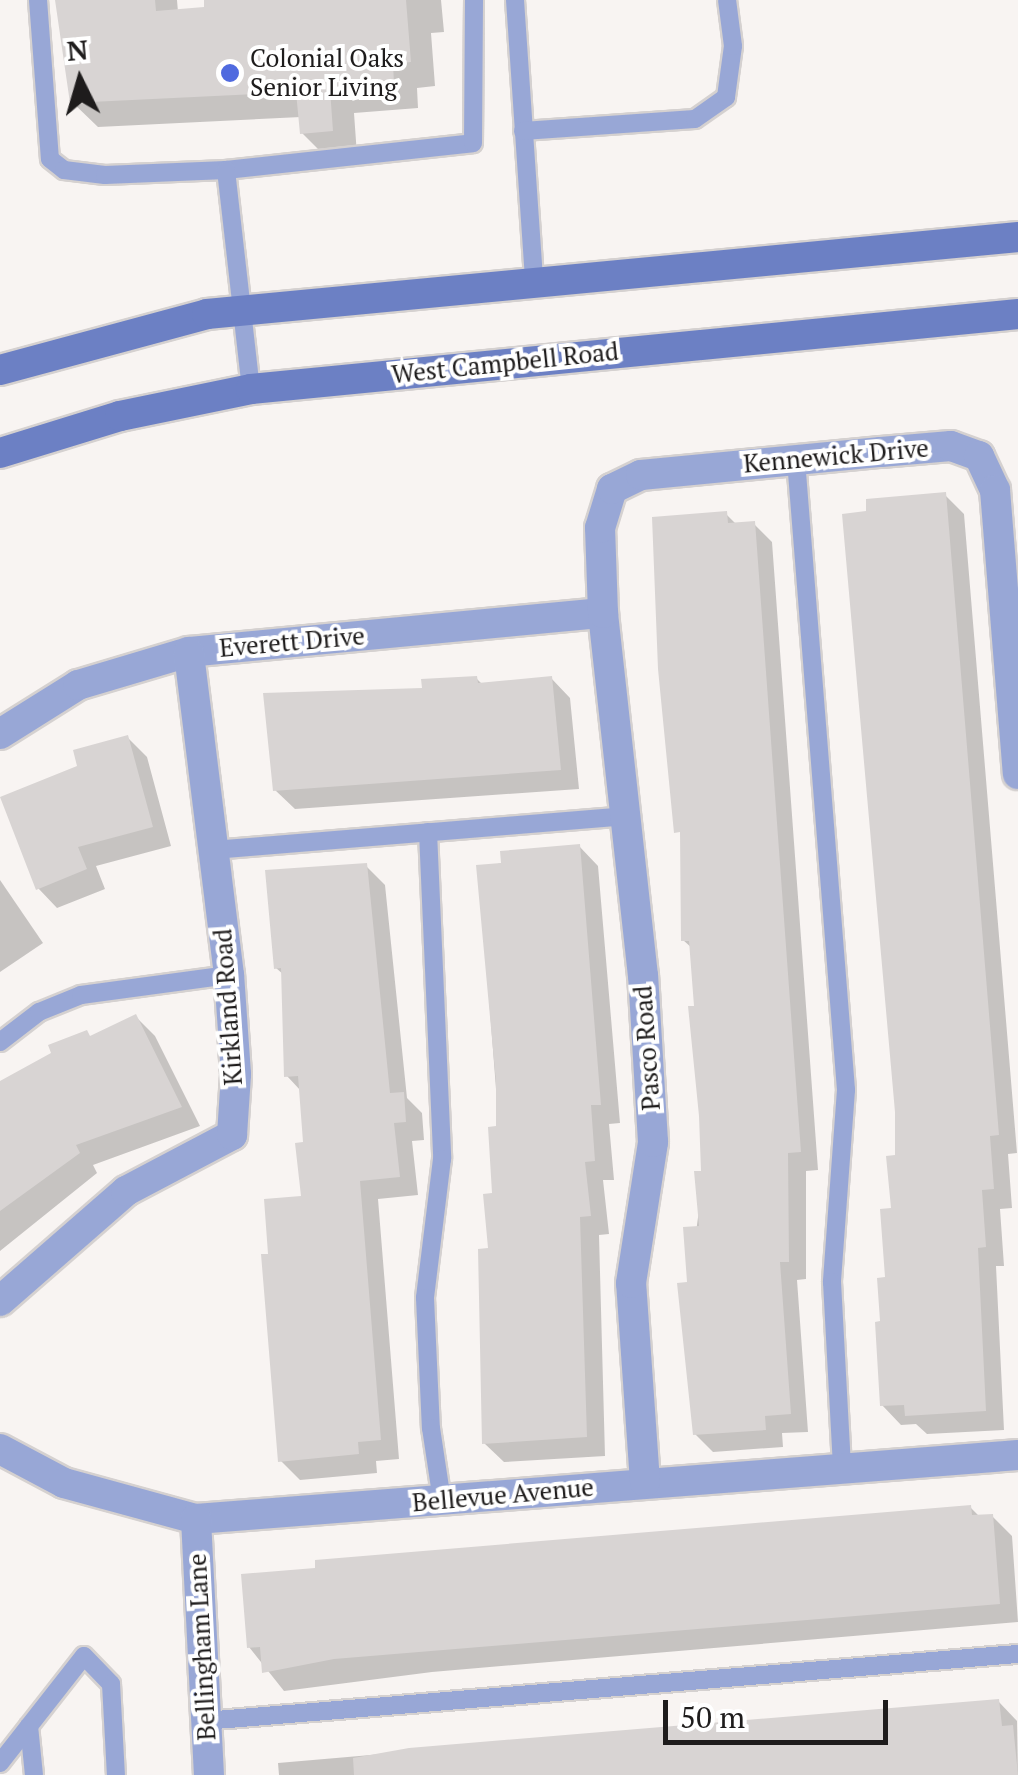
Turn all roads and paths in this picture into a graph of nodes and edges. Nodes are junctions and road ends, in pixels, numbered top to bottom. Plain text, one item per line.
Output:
1 (38, 0) edge
2 (474, 0) edge
3 (514, 0) edge
4 (726, 0) edge
5 (524, 131) junction
6 (226, 170) junction
7 (1018, 236) edge
8 (534, 281) junction
9 (244, 310) junction
10 (1018, 314) edge
11 (0, 370) edge
12 (251, 389) junction
13 (0, 454) edge
14 (796, 460) junction
15 (612, 489) joint
16 (603, 613) junction
17 (189, 652) junction
18 (0, 734) edge
19 (1018, 774) edge
20 (626, 816) junction
21 (428, 832) junction
22 (214, 850) junction
23 (229, 975) junction
24 (0, 1042) edge
25 (0, 1301) edge
26 (0, 1450) edge
27 (1018, 1455) edge
28 (842, 1467) junction
29 (645, 1482) junction
30 (442, 1500) junction
31 (196, 1519) junction
32 (1018, 1654) edge
33 (204, 1721) junction
34 (29, 1726) junction
35 (0, 1763) edge
36 (34, 1775) edge
37 (116, 1775) edge
38 (209, 1775) edge

1 - 6 lane
2 - 6 lane
3 - 5 lane
4 - 5 lane
5 - 8 lane
6 - 9 lane
7 - 8 main road
8 - 9 main road
9 - 11 main road
9 - 12 lane
10 - 12 main road, West Campbell Road
12 - 13 main road, West Campbell Road
14 - 15 street, Kennewick Drive
14 - 19 street, Kennewick Drive
14 - 28 lane
15 - 16 street, Pasco Road
16 - 17 street, Everett Drive
16 - 20 street, Pasco Road
17 - 18 street, Everett Drive
17 - 22 street, Kirkland Road
20 - 21 lane
20 - 29 street, Pasco Road
21 - 22 lane
21 - 30 lane
22 - 23 street, Kirkland Road
23 - 24 lane
23 - 25 street, Kirkland Road
26 - 31 street, Bellevue Avenue
27 - 28 street, Bellevue Avenue
28 - 29 street, Bellevue Avenue
29 - 30 street, Bellevue Avenue
30 - 31 street, Bellevue Avenue
31 - 33 street, Bellingham Lane
32 - 33 lane
33 - 38 street, Bellingham Lane
34 - 35 lane
34 - 36 lane
34 - 37 lane

